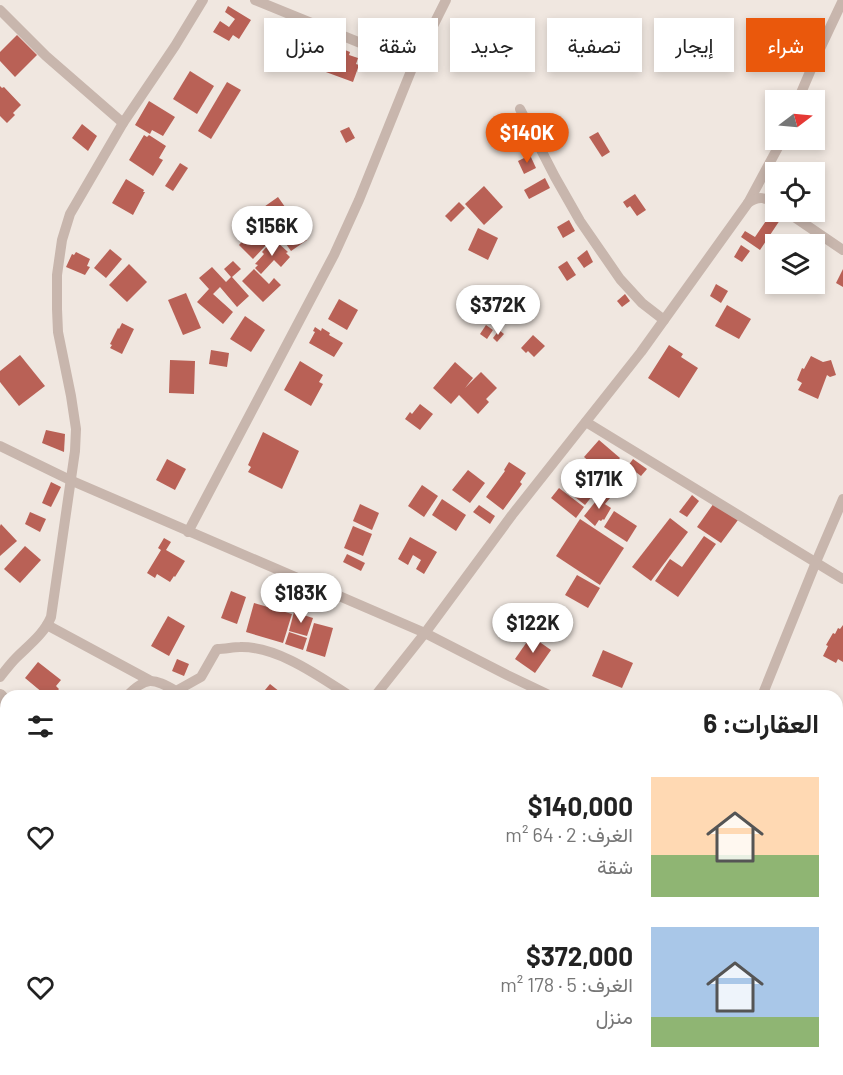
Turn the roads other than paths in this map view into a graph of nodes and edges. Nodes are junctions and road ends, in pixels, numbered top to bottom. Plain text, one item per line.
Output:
1 (203, 0) edge
2 (255, 0) edge
3 (446, 0) edge
4 (843, 0) edge
5 (0, 10) edge
6 (437, 18) edge
7 (358, 42) edge
8 (411, 72) edge
9 (802, 90) edge
10 (520, 109) dead end
11 (123, 123) junction
12 (777, 150) edge
13 (765, 198) edge
14 (748, 203) junction
15 (802, 222) edge
16 (843, 250) edge
17 (664, 320) junction
18 (586, 422) junction
19 (0, 446) edge
20 (70, 480) junction
21 (843, 499) edge
22 (188, 532) junction
23 (816, 562) junction
24 (843, 579) edge
25 (47, 625) junction
26 (425, 633) junction
27 (0, 677) edge
28 (149, 680) junction
29 (133, 690) edge
30 (174, 690) edge
31 (178, 690) edge
32 (340, 690) edge
33 (380, 690) edge
34 (538, 690) edge
35 (764, 690) edge

1 - 11 street
2 - 7 street
3 - 6 street
4 - 9 street
5 - 11 street
8 - 22 street
10 - 17 street
11 - 20 street
12 - 14 street
13 - 14 street
14 - 17 street
15 - 16 street
17 - 18 street
18 - 23 street
18 - 26 street
19 - 20 street
20 - 22 street
20 - 25 street
21 - 23 street
22 - 26 street
23 - 24 street
23 - 35 street
25 - 27 street
25 - 28 street
26 - 33 street
26 - 34 street
28 - 29 street
28 - 30 street
31 - 32 street

